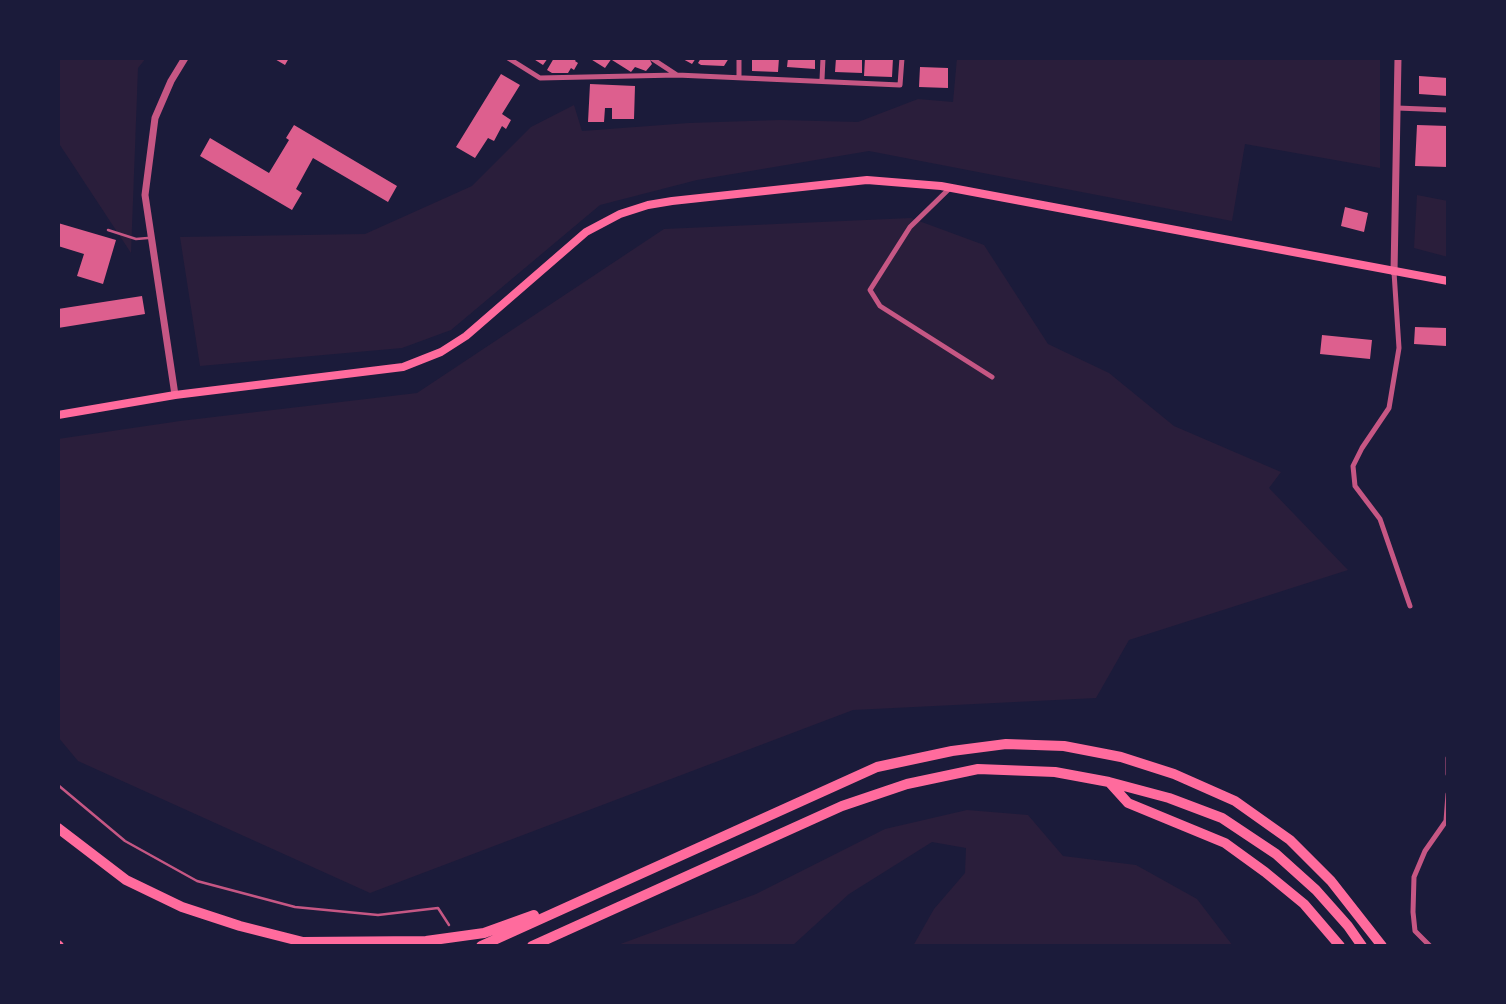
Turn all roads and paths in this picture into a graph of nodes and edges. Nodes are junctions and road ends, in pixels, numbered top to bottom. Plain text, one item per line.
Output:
1 (185, 58) edge
2 (508, 58) edge
3 (651, 58) edge
4 (739, 58) edge
5 (823, 58) edge
6 (902, 58) edge
7 (1398, 58) edge
8 (677, 75) junction
9 (739, 77) junction
10 (822, 80) junction
11 (1397, 108) junction
12 (1448, 110) edge
13 (950, 188) junction
14 (108, 230) dead end
15 (151, 237) junction
16 (1394, 272) junction
17 (1448, 281) edge
18 (992, 377) dead end
19 (175, 395) junction
20 (58, 415) edge
21 (1410, 606) dead end
22 (1448, 758) edge
23 (1448, 774) edge
24 (1109, 782) junction
25 (58, 785) edge
26 (1448, 794) edge
27 (58, 828) edge
28 (606, 890) junction
29 (584, 922) junction
30 (449, 925) dead end
31 (481, 946) edge
32 (532, 946) edge
33 (547, 946) edge
34 (1340, 946) edge
35 (1362, 946) edge
36 (1382, 946) edge
37 (1430, 946) edge

1 - 15 street
2 - 8 street
3 - 8 street
4 - 9 street
5 - 10 street
6 - 10 street
7 - 11 street
8 - 9 street
9 - 10 street
11 - 12 street
11 - 16 street
13 - 16 main road
13 - 18 street
13 - 19 main road
14 - 15 lane
15 - 19 street
16 - 17 main road
16 - 21 street
19 - 20 main road
22 - 23 street
24 - 29 highway
24 - 34 highway
24 - 35 highway
25 - 30 lane
26 - 37 street
27 - 28 highway
28 - 31 highway
28 - 36 highway
29 - 32 highway
29 - 33 highway

